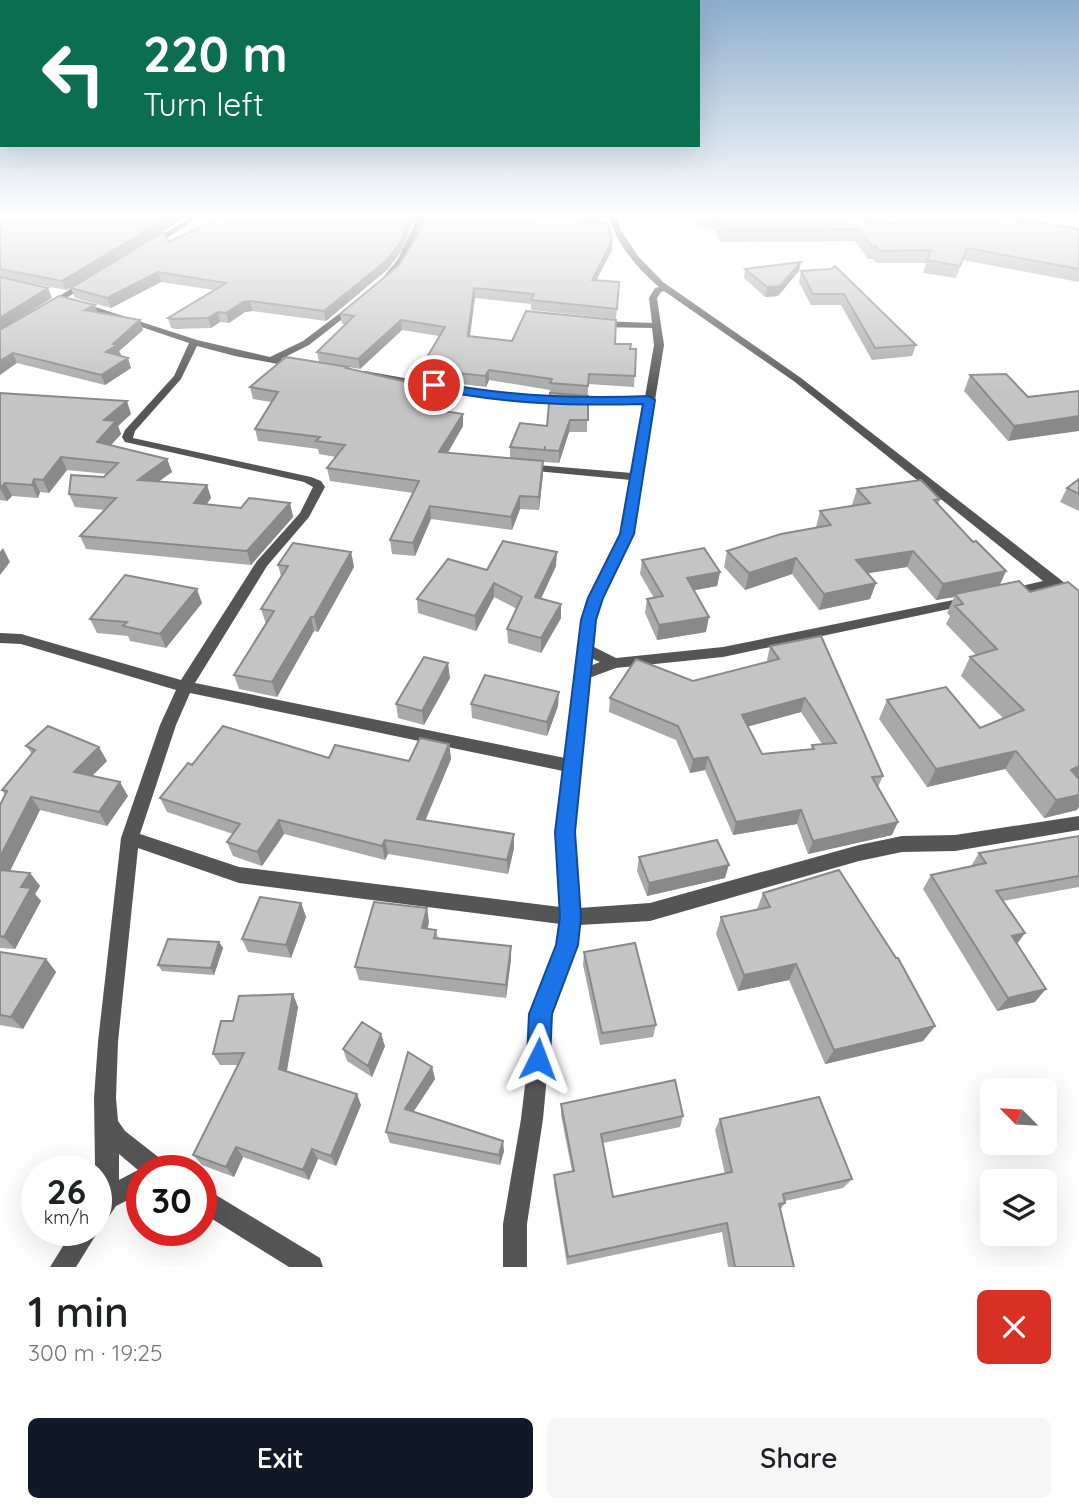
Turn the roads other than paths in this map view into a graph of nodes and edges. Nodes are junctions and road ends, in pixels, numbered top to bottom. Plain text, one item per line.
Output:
1 (393, 273) edge
2 (650, 273) edge
3 (99, 275) edge
4 (665, 288) junction
5 (373, 291) edge
6 (58, 296) junction
7 (364, 298) edge
8 (34, 314) edge
9 (591, 323) edge
10 (658, 326) junction
11 (194, 342) junction
12 (271, 360) junction
13 (310, 366) edge
14 (348, 372) edge
15 (649, 400) junction
16 (515, 466) edge
17 (635, 477) junction
18 (1060, 586) junction
19 (1079, 587) edge
20 (1079, 603) edge
21 (0, 638) edge
22 (585, 649) junction
23 (614, 663) junction
24 (582, 675) junction
25 (186, 687) junction
26 (571, 766) junction
27 (1079, 823) edge
28 (130, 838) junction
29 (570, 917) junction
30 (107, 1125) junction
31 (105, 1155) edge
32 (138, 1155) edge
33 (217, 1208) edge
34 (76, 1246) edge
35 (62, 1267) edge
36 (311, 1267) edge
37 (514, 1267) edge

1 - 5 street
2 - 4 street
3 - 6 street
4 - 10 street
4 - 18 street
6 - 8 street
6 - 11 street
7 - 12 street
9 - 10 street
10 - 15 street
11 - 12 street
11 - 25 street
12 - 13 street
14 - 15 street
15 - 17 street
16 - 17 street
17 - 22 street
18 - 19 street
18 - 20 street
18 - 23 street
21 - 25 street
22 - 23 street
22 - 24 street
23 - 24 street
24 - 26 street
25 - 26 street
25 - 28 street
26 - 29 street
27 - 29 street
28 - 29 street
28 - 30 street
29 - 37 street
30 - 31 street
30 - 32 street
33 - 36 street
34 - 35 street

